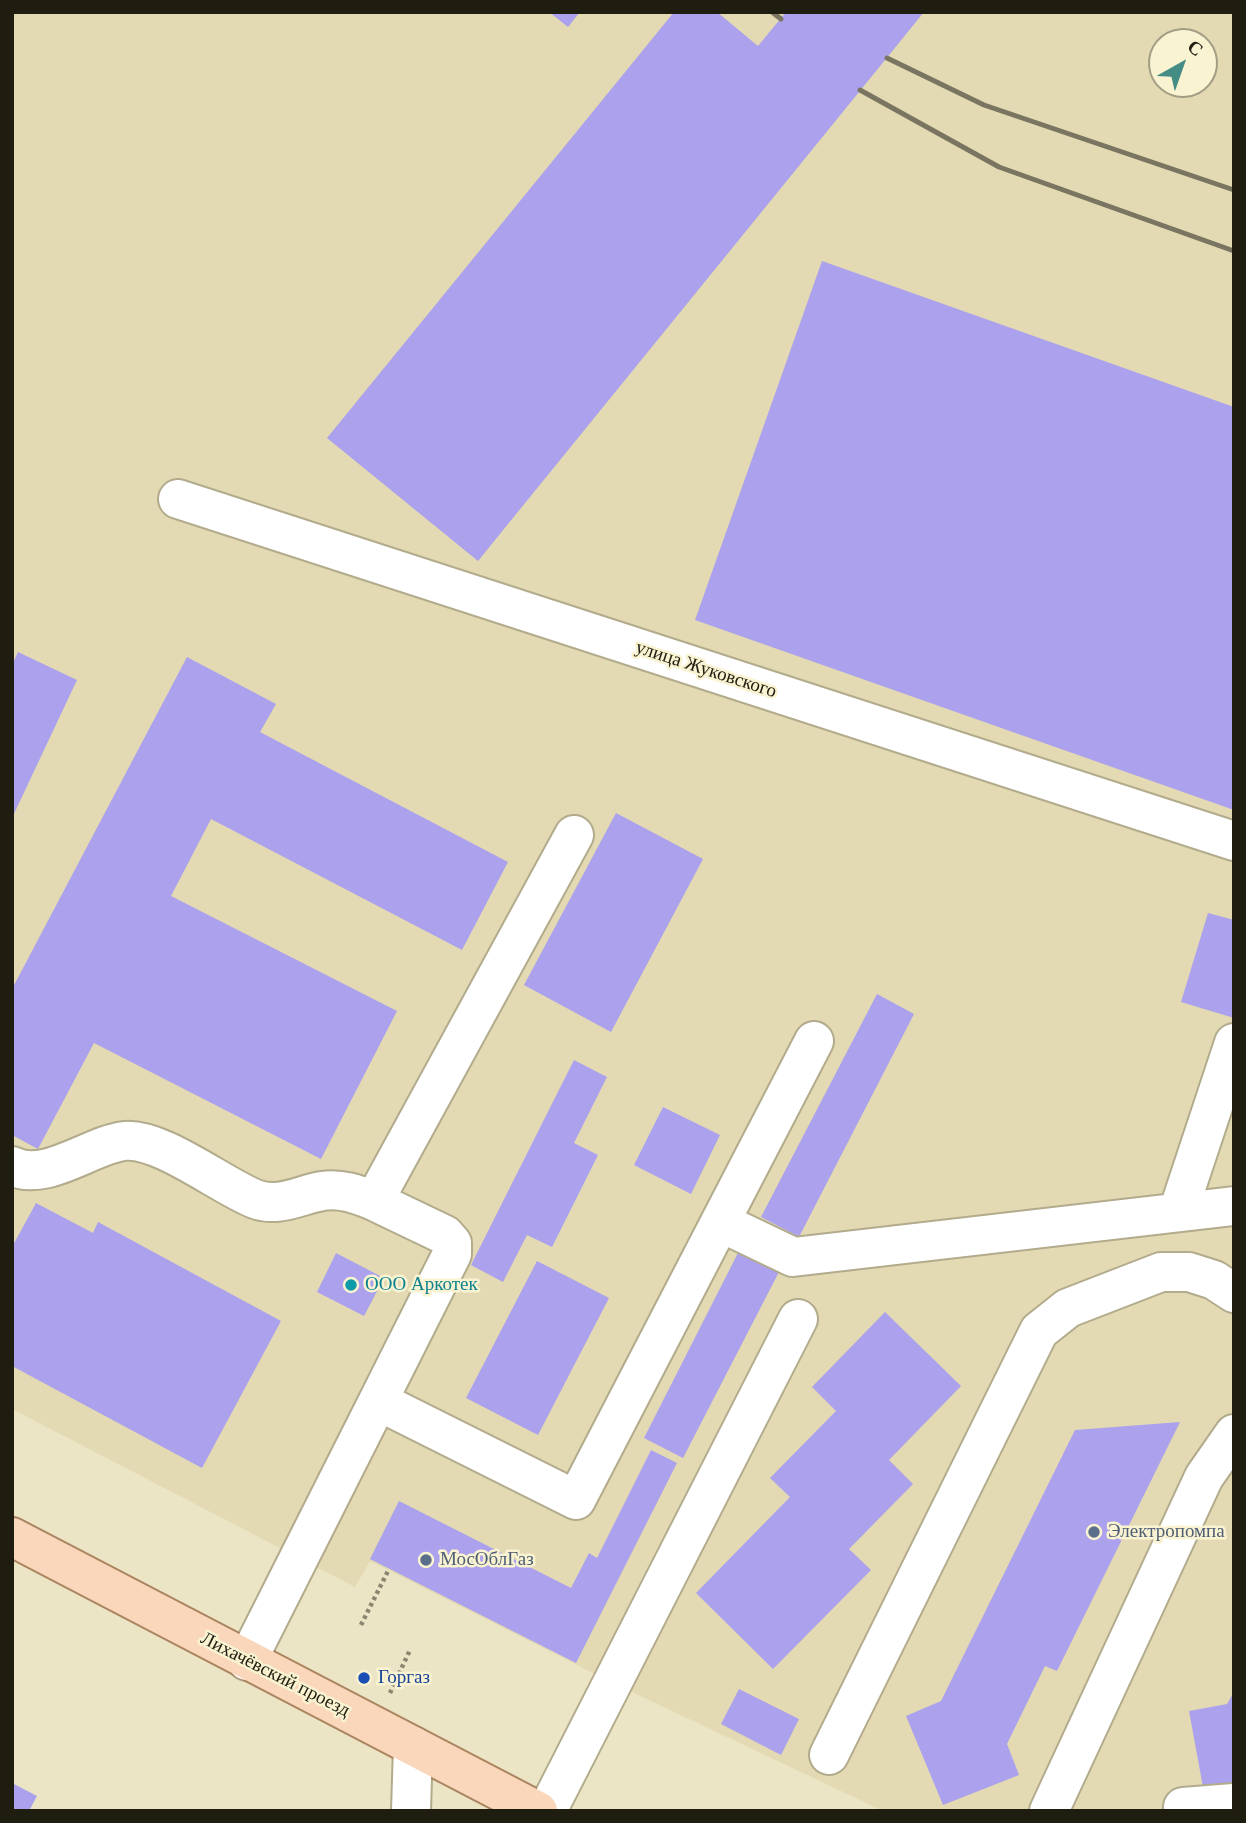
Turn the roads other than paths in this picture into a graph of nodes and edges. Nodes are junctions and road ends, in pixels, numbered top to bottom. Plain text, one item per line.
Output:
1 (178, 499) dead end
2 (574, 835) dead end
3 (1234, 841) edge
4 (814, 1041) dead end
5 (1234, 1043) edge
6 (12, 1166) edge
7 (374, 1201) junction
8 (1234, 1206) edge
9 (1178, 1212) junction
10 (720, 1222) junction
11 (1234, 1293) edge
12 (799, 1319) dead end
13 (378, 1401) junction
14 (1234, 1434) edge
15 (12, 1537) edge
16 (247, 1661) junction
17 (413, 1746) junction
18 (830, 1755) dead end
19 (1234, 1803) edge
20 (1183, 1807) dead end
21 (411, 1811) edge
22 (538, 1811) edge
23 (547, 1811) edge
24 (1049, 1811) edge

1 - 3 street, улица Жуковского
2 - 7 street
4 - 10 street
5 - 9 street
6 - 7 street
7 - 13 street
8 - 9 street
9 - 10 street
10 - 13 street
11 - 18 street
12 - 23 street
13 - 16 street
14 - 24 street
15 - 16 main road, Лихачёвский проезд
16 - 17 main road, Лихачёвский проезд
17 - 21 street
17 - 22 main road, Лихачёвский проезд
19 - 20 street

